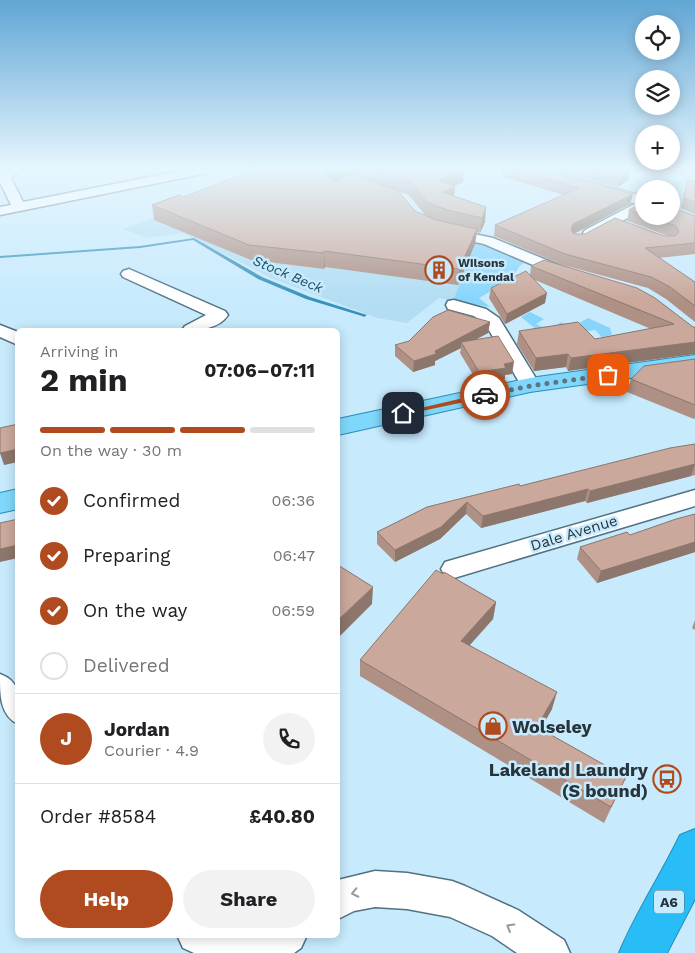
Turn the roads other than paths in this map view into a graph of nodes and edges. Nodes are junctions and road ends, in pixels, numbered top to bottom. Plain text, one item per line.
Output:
1 (627, 212) edge
2 (612, 222) junction
3 (434, 228) edge
4 (629, 228) edge
5 (577, 240) edge
6 (129, 274) dead end
7 (585, 279) edge
8 (454, 305) dead end
9 (194, 328) edge
10 (0, 330) edge
11 (15, 338) edge
12 (695, 362) edge
13 (530, 386) junction
14 (340, 427) edge
15 (695, 498) edge
16 (15, 500) edge
17 (0, 503) edge
18 (454, 569) dead end
19 (0, 687) edge
20 (15, 707) edge
21 (695, 850) edge
22 (340, 900) edge
23 (217, 938) edge
24 (284, 938) edge
25 (551, 953) edge
26 (642, 953) edge

1 - 2 street
2 - 4 street
2 - 5 street
3 - 7 street
6 - 9 street
8 - 13 street
10 - 11 street
12 - 13 main road
13 - 14 main road
15 - 18 street, Dale Avenue
16 - 17 main road
19 - 20 street
21 - 26 highway, A6
25 -> 22 street
23 - 24 street

